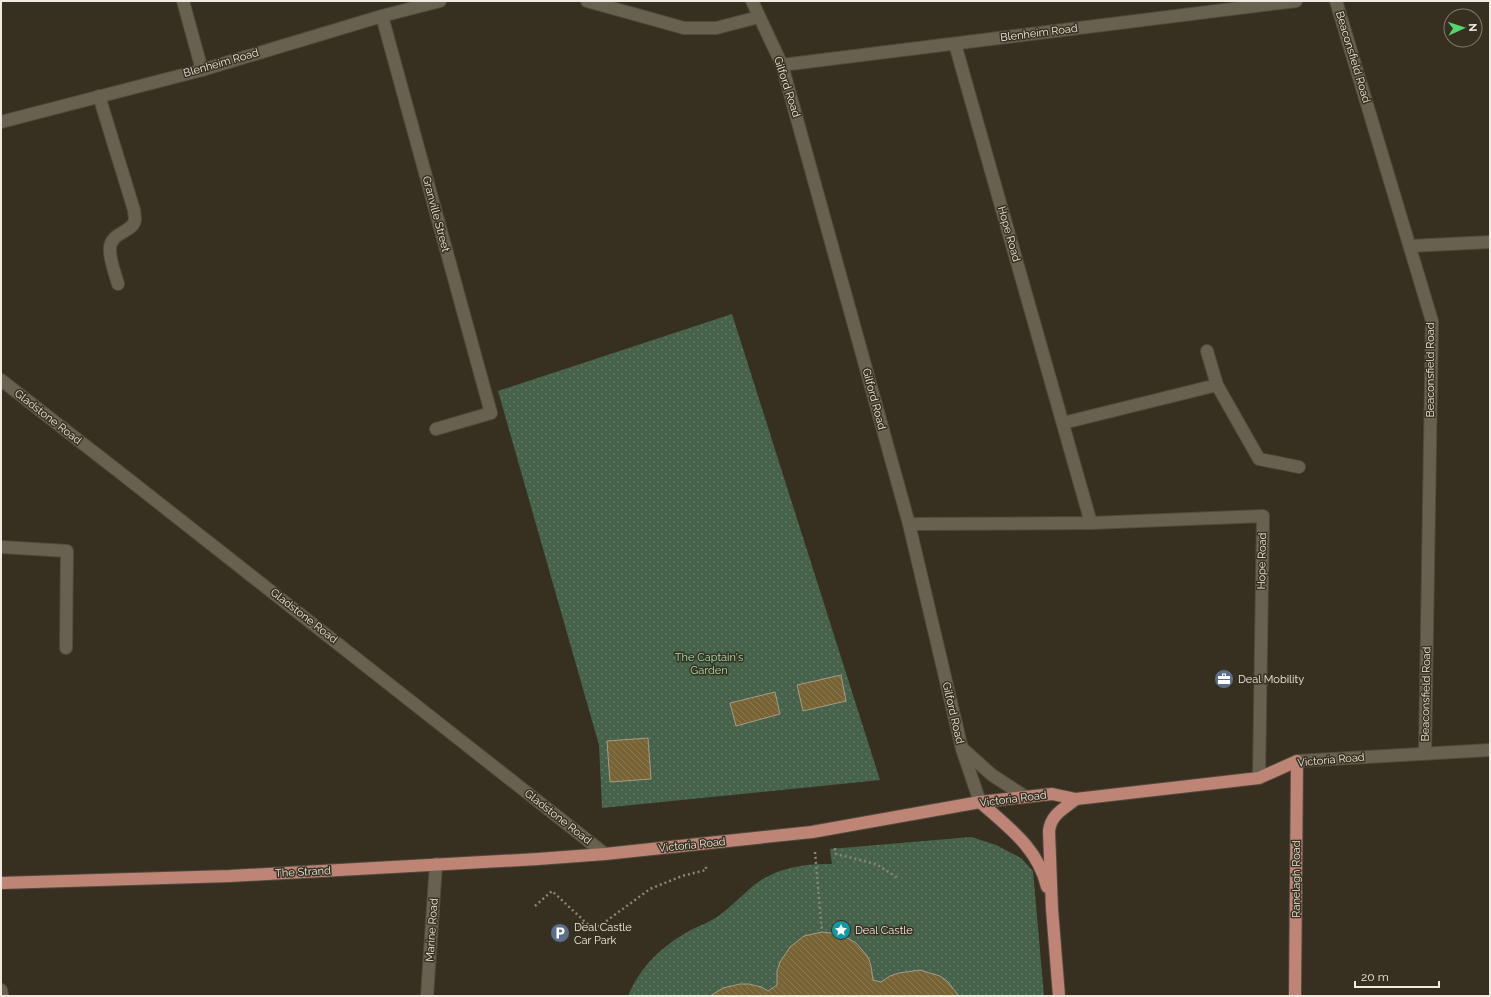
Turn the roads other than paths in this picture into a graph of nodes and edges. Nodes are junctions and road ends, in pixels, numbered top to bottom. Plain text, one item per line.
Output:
1 (183, 1) edge
2 (440, 1) edge
3 (587, 1) edge
4 (752, 1) edge
5 (1296, 1) edge
6 (1336, 1) edge
7 (382, 16) junction
8 (758, 17) junction
9 (955, 44) junction
10 (782, 65) junction
11 (202, 70) junction
12 (99, 96) junction
13 (1, 122) edge
14 (1490, 242) edge
15 (1410, 246) junction
16 (118, 284) dead end
17 (1207, 351) dead end
18 (1, 380) edge
19 (1218, 385) junction
20 (1062, 423) junction
21 (436, 429) dead end
22 (1299, 467) dead end
23 (1091, 523) junction
24 (908, 524) junction
25 (1, 547) edge
26 (66, 648) dead end
27 (962, 749) junction
28 (1490, 750) edge
29 (1425, 753) junction
30 (1297, 761) junction
31 (1259, 778) junction
32 (1026, 797) junction
33 (1076, 799) junction
34 (980, 802) junction
35 (605, 854) junction
36 (436, 864) junction
37 (1, 883) edge
38 (1052, 909) junction
39 (1, 990) edge
40 (2, 996) edge
41 (427, 996) edge
42 (1059, 996) edge
43 (1295, 996) edge

1 - 11 street
2 - 7 street, Blenheim Road
3 - 8 street
4 - 8 street, Gilford Road
5 - 9 street, Blenheim Road
6 - 15 street, Beaconsfield Road
7 - 11 street, Blenheim Road
7 - 21 street, Granville Street
8 - 10 street, Gilford Road
9 - 10 street, Blenheim Road
9 - 20 street, Hope Road
10 - 24 street, Gilford Road
11 - 12 street, Blenheim Road
12 - 13 street, Blenheim Road
12 - 16 street
14 - 15 street
15 - 29 street, Beaconsfield Road
17 - 19 street
18 - 35 street, Gladstone Road
19 - 20 street
19 - 22 street
20 - 23 street, Hope Road
23 - 24 street, Hope Road
23 - 31 street, Hope Road
24 - 27 street, Gilford Road
25 - 26 street
27 - 32 street
27 - 34 street, Gilford Road
28 - 29 street, Victoria Road
29 - 30 street, Victoria Road
30 - 31 main road, Victoria Road
30 - 43 main road, Ranelagh Road
31 - 33 main road, Victoria Road
32 - 33 main road, Victoria Road
32 - 34 main road, Victoria Road
33 - 38 main road
34 - 35 main road, Victoria Road
34 - 38 main road
35 - 36 main road, The Strand
36 - 37 main road, The Strand
36 - 41 street, Marine Road
38 - 42 main road
39 - 40 street

